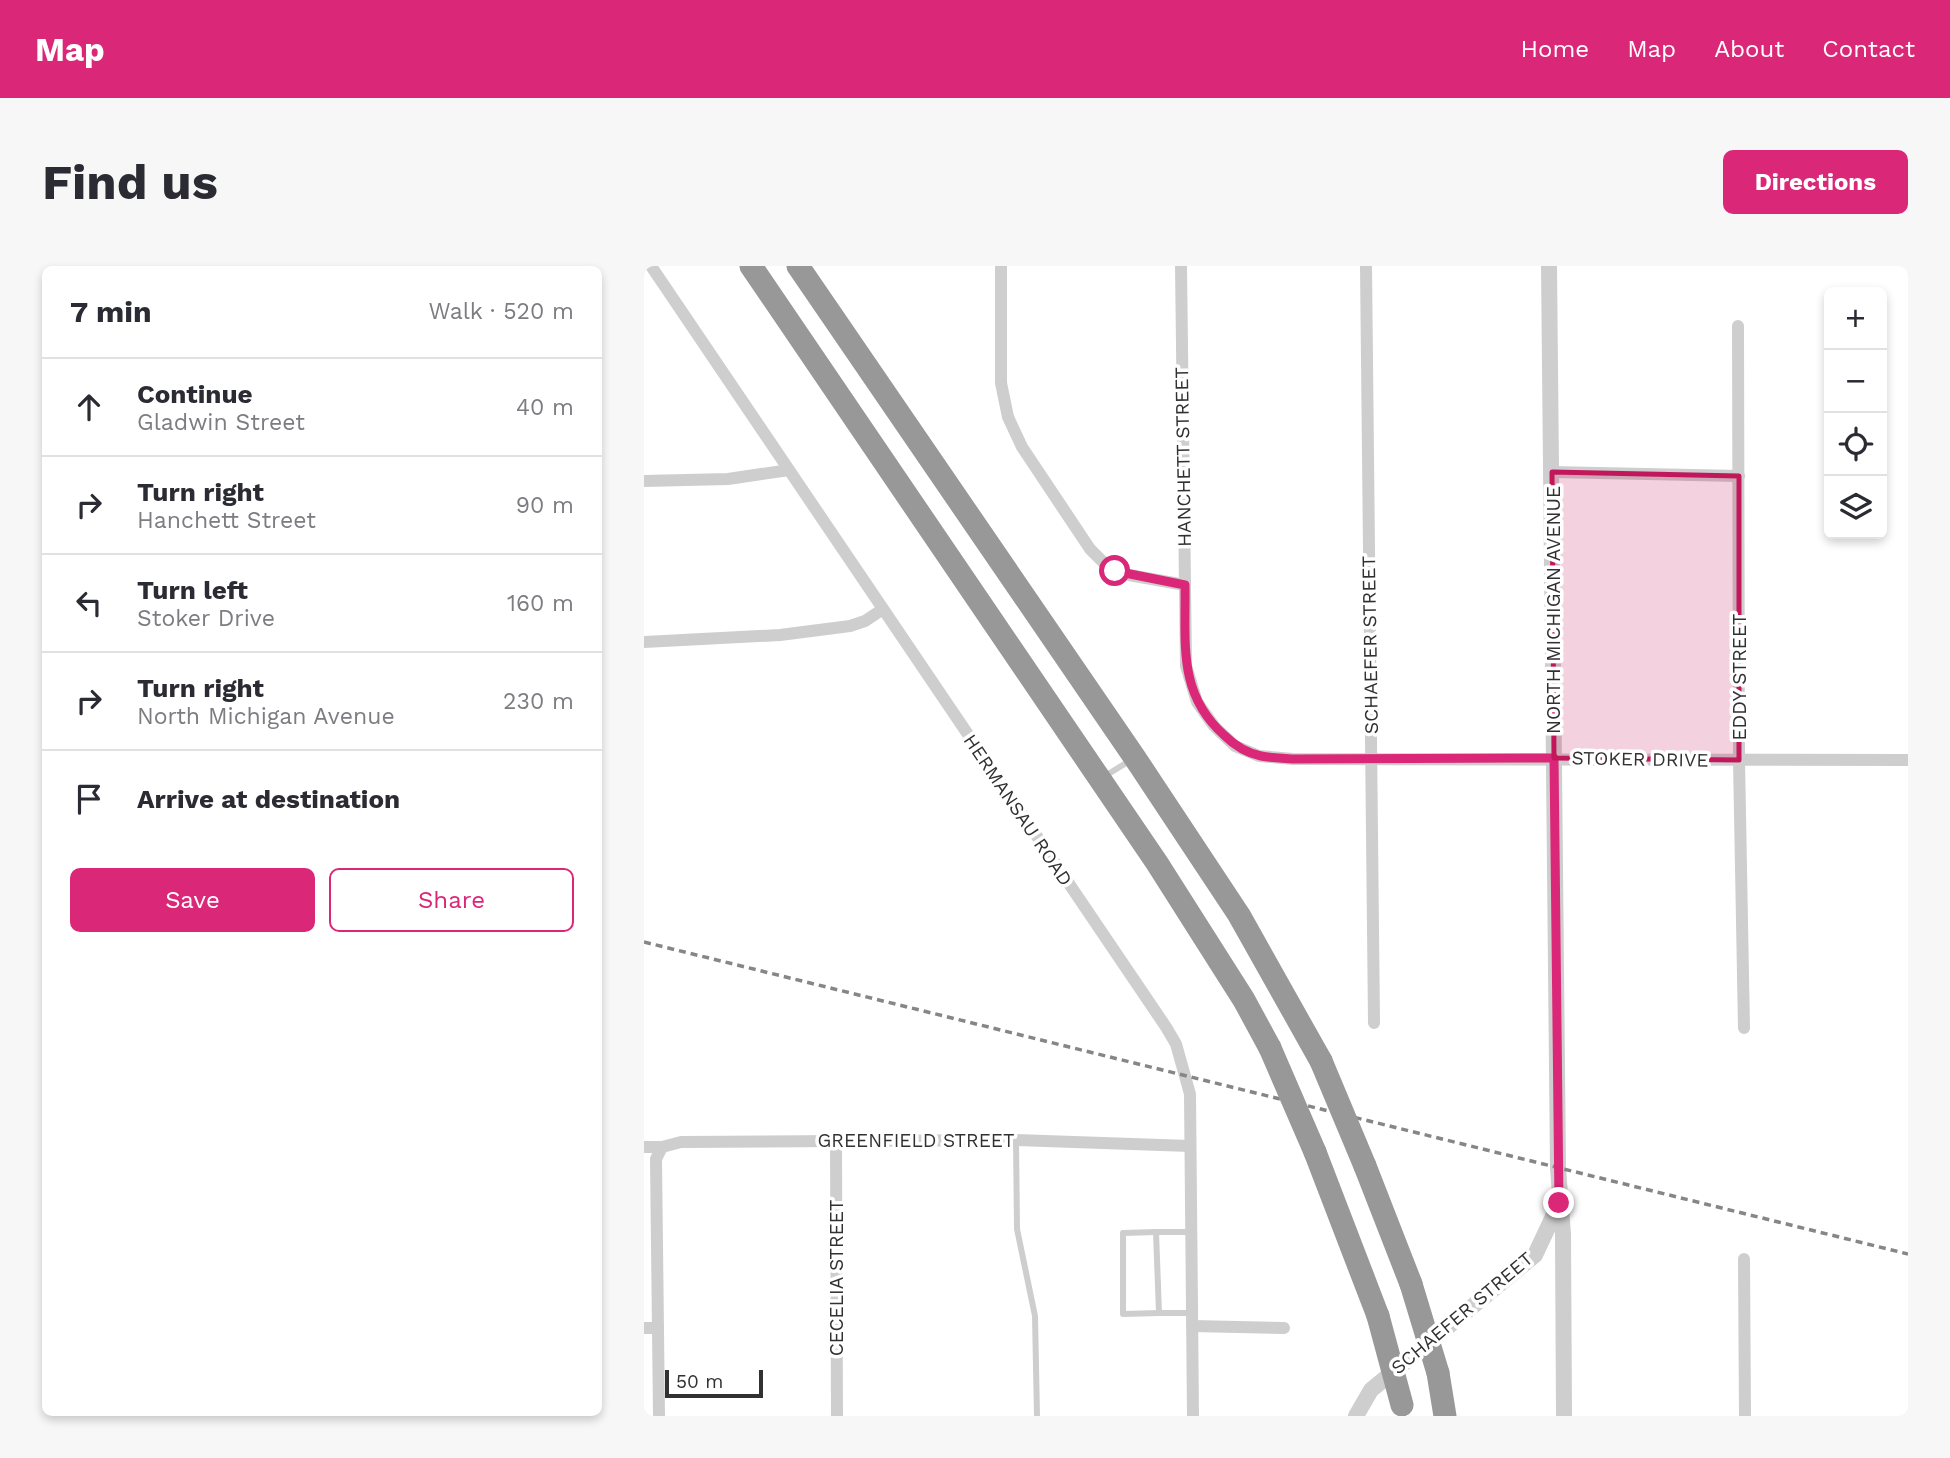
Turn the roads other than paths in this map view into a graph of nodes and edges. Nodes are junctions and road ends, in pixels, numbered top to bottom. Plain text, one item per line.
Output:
1 (650, 266) edge
2 (751, 266) edge
3 (798, 266) edge
4 (1001, 266) edge
5 (1181, 266) edge
6 (1366, 266) edge
7 (1549, 266) edge
8 (1738, 326) dead end
9 (789, 470) junction
10 (1552, 472) junction
11 (1740, 476) junction
12 (644, 481) edge
13 (1185, 585) junction
14 (883, 609) junction
15 (644, 642) edge
16 (1214, 726) joint
17 (1135, 758) junction
18 (1554, 758) junction
19 (1372, 760) junction
20 (1739, 760) junction
21 (1908, 760) edge
22 (1100, 779) junction
23 (1374, 1023) dead end
24 (1744, 1028) dead end
25 (836, 1140) junction
26 (1016, 1140) junction
27 (1189, 1146) junction
28 (644, 1147) edge
29 (663, 1147) junction
30 (1559, 1203) junction
31 (1191, 1232) junction
32 (1156, 1233) junction
33 (1535, 1255) junction
34 (1744, 1259) dead end
35 (1562, 1261) junction
36 (1159, 1313) junction
37 (1192, 1319) junction
38 (644, 1328) edge
39 (658, 1328) junction
40 (1284, 1328) dead end
41 (1403, 1410) edge
42 (659, 1416) edge
43 (837, 1416) edge
44 (1037, 1416) edge
45 (1193, 1416) edge
46 (1356, 1416) edge
47 (1445, 1416) edge
48 (1564, 1416) edge
49 (1745, 1416) edge

1 - 9 street, HERMANSAU ROAD
2 - 22 highway
3 - 17 highway
4 - 13 street
5 - 13 street, HANCHETT STREET
6 - 19 street, SCHAEFER STREET
7 - 10 street, NORTH MICHIGAN AVENUE
8 - 11 street, EDDY STREET
9 - 12 street
9 - 14 street, HERMANSAU ROAD
10 - 11 street
10 - 18 street, NORTH MICHIGAN AVENUE
11 - 20 street, EDDY STREET
13 - 16 street, HANCHETT STREET
14 - 15 street
14 - 27 street, HERMANSAU ROAD
16 - 19 street, STOKER DRIVE
17 - 22 lane
17 - 47 highway, bridge
18 - 19 street, STOKER DRIVE
18 - 20 street, STOKER DRIVE
18 - 30 street, NORTH MICHIGAN AVENUE
19 - 23 street, SCHAEFER STREET
20 - 21 street, STOKER DRIVE
20 - 24 street, EDDY STREET
22 - 41 highway, bridge
25 - 26 street, GREENFIELD STREET
25 - 29 street, GREENFIELD STREET
25 - 43 street, CECELIA STREET
26 - 27 street, GREENFIELD STREET
26 - 44 lane
27 - 31 street, HERMANSAU ROAD
28 - 29 street, GREENFIELD STREET
29 - 39 street
30 - 33 street, SCHAEFER STREET
30 - 35 street, NORTH MICHIGAN AVENUE
31 - 32 lane
31 - 37 street, HERMANSAU ROAD
32 - 36 lane
32 - 36 lane
33 - 35 street
33 - 46 street, SCHAEFER STREET
34 - 49 street
35 - 48 street, NORTH MICHIGAN AVENUE
36 - 37 lane
37 - 40 street
37 - 45 street, HERMANSAU ROAD
38 - 39 street
39 - 42 street

